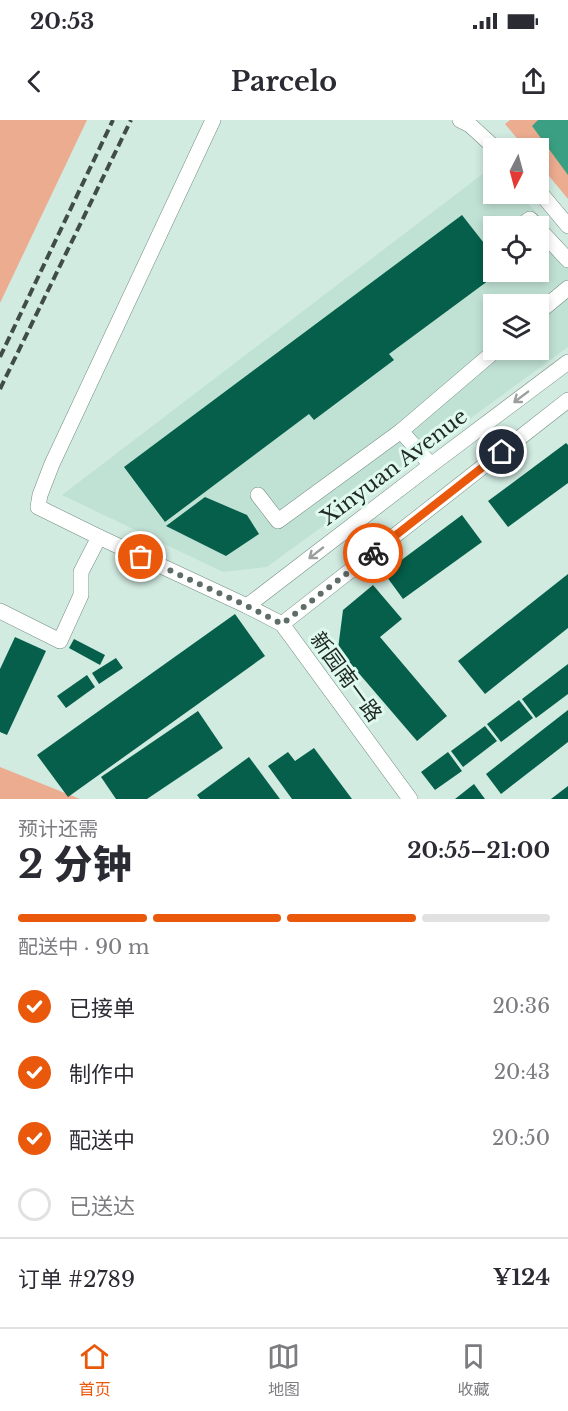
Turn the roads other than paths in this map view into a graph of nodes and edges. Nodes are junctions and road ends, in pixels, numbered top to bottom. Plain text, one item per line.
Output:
1 (213, 120) edge
2 (469, 122) edge
3 (485, 138) edge
4 (549, 203) edge
5 (568, 226) edge
6 (549, 239) edge
7 (568, 260) edge
8 (568, 288) edge
9 (549, 304) edge
10 (484, 360) edge
11 (568, 362) edge
12 (568, 400) edge
13 (401, 431) junction
14 (430, 465) junction
15 (258, 495) dead end
16 (99, 537) junction
17 (247, 606) junction
18 (0, 611) edge
19 (282, 624) junction
20 (410, 799) edge

1 - 16 street, 新园南一路
2 - 3 street
4 - 5 street
6 - 7 street
8 - 9 street
10 - 13 street
11 -> 14 street, Xinyuan Avenue
12 - 19 street
13 - 14 street
13 - 15 street
14 -> 17 street, Xinyuan Avenue
16 - 17 street, 新园南一路
16 - 18 street
17 - 19 street, 新园南一路
19 - 20 street, 新园南一路

